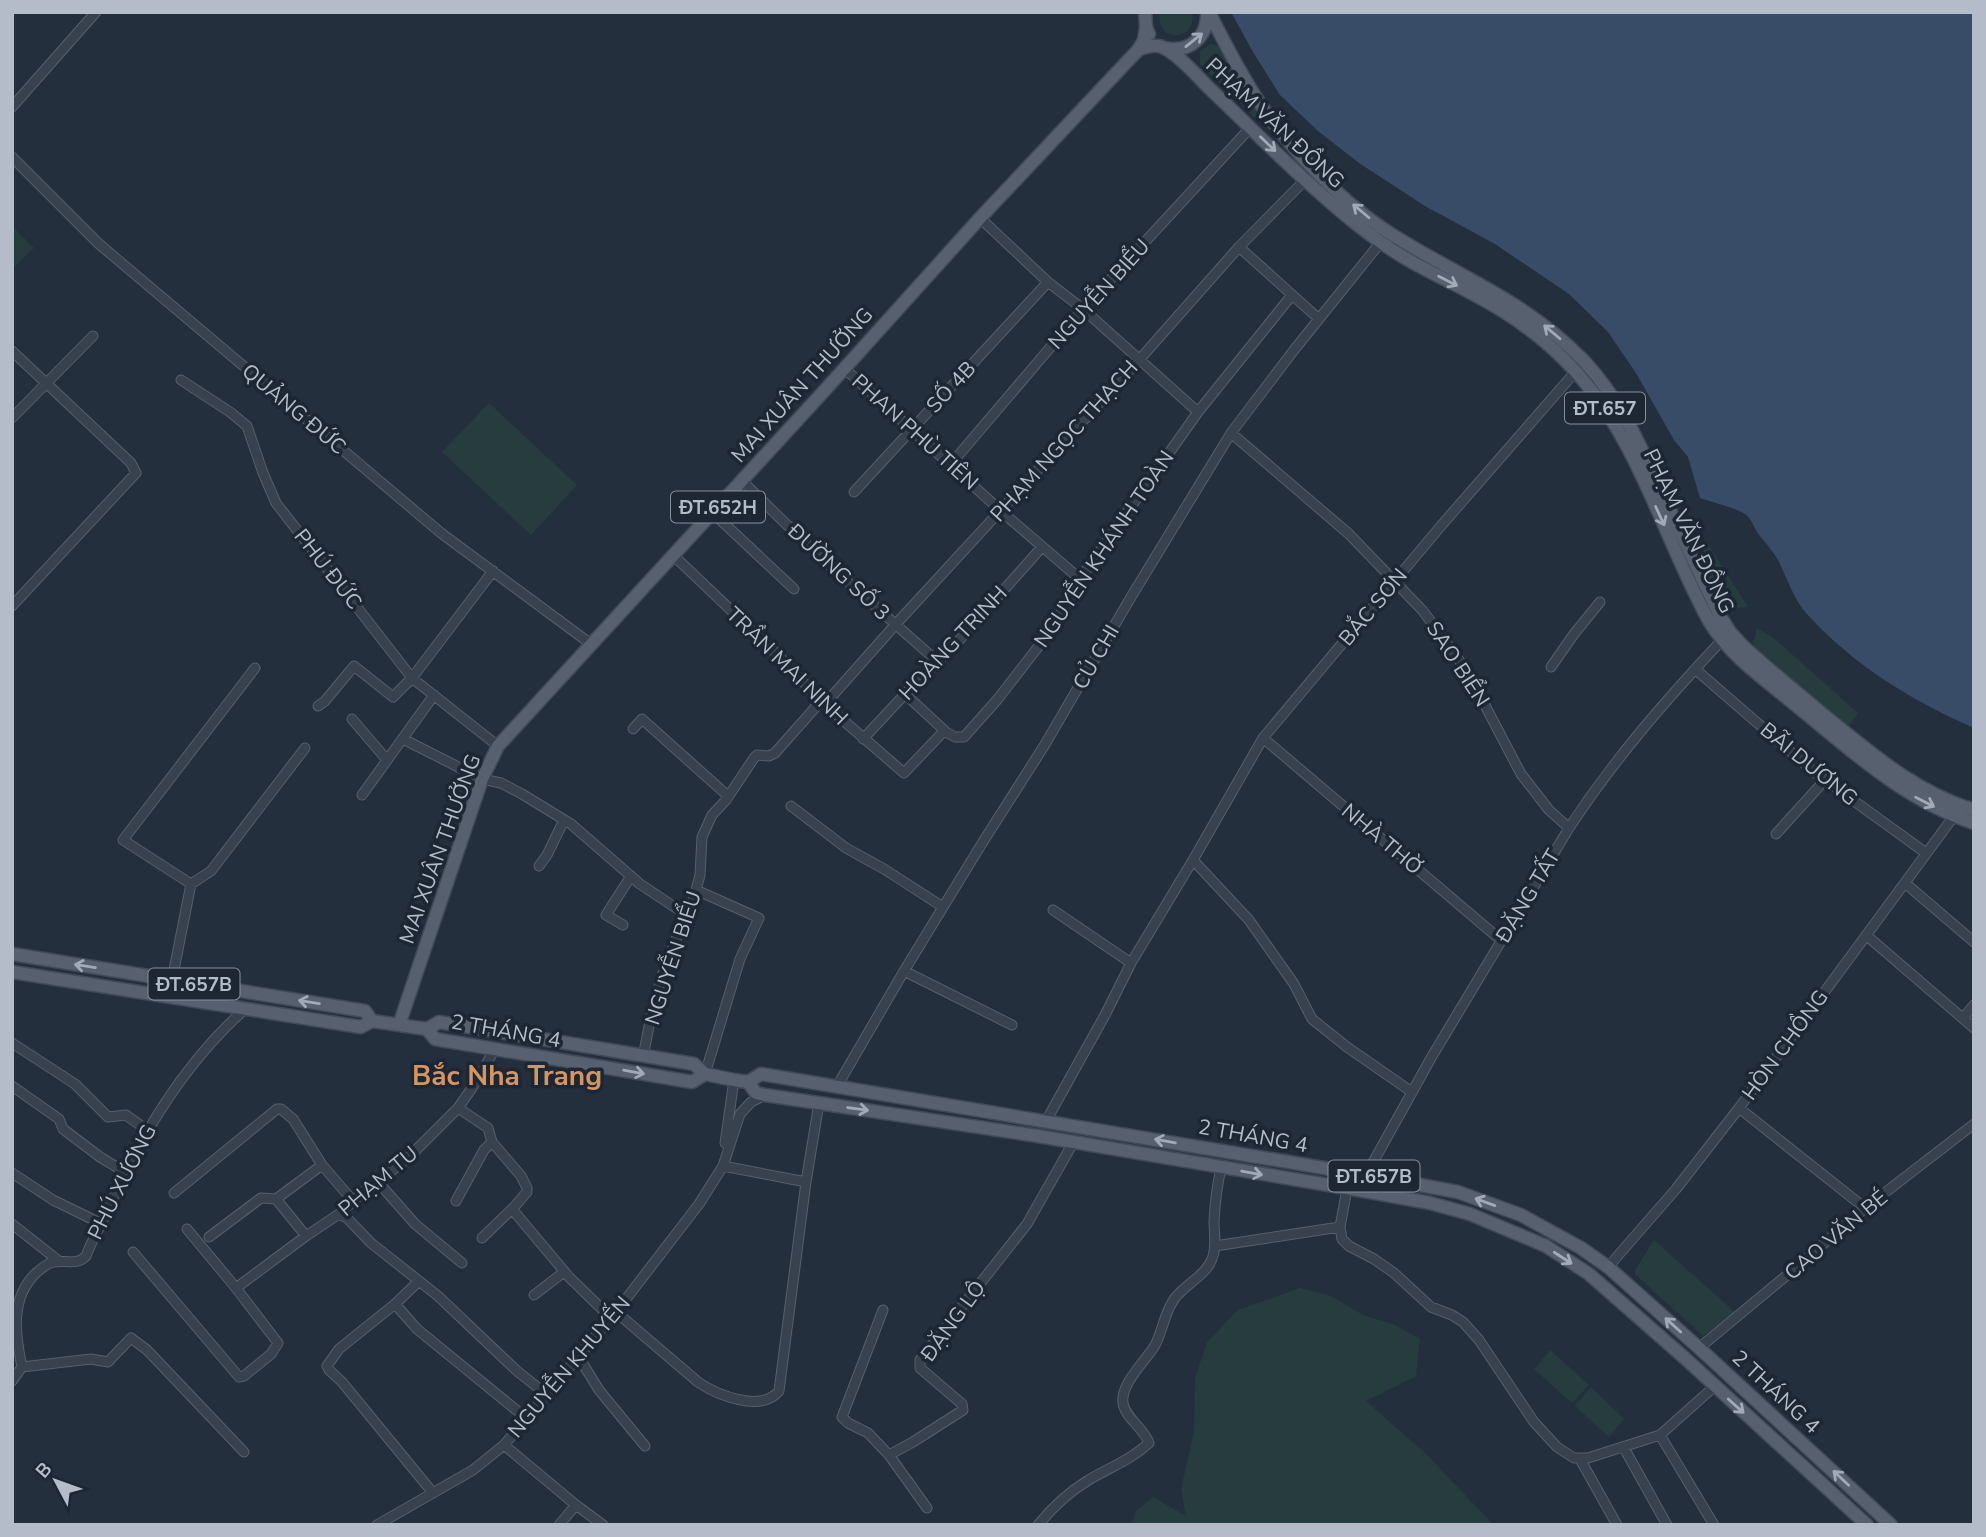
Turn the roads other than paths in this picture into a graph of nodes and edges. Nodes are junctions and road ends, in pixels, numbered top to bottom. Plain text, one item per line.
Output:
1 (96, 12) edge
2 (1137, 12) edge
3 (1145, 12) edge
4 (1208, 12) edge
5 (1146, 27) junction
6 (1164, 47) junction
7 (1138, 50) junction
8 (12, 107) edge
9 (1250, 128) junction
10 (12, 156) edge
11 (1305, 180) junction
12 (980, 218) junction
13 (1384, 237) junction
14 (1239, 247) junction
15 (1048, 282) junction
16 (1292, 295) junction
17 (1083, 309) junction
18 (1319, 319) junction
19 (93, 336) dead end
20 (12, 351) edge
21 (1139, 360) junction
22 (1580, 366) junction
23 (844, 368) junction
24 (181, 380) dead end
25 (46, 383) junction
26 (1198, 412) junction
27 (12, 418) edge
28 (912, 430) junction
29 (1231, 433) junction
30 (951, 464) junction
31 (742, 481) junction
32 (854, 492) dead end
33 (1001, 511) junction
34 (713, 513) junction
35 (1042, 547) junction
36 (673, 555) junction
37 (492, 571) junction
38 (1080, 579) junction
39 (1393, 582) junction
40 (794, 589) dead end
41 (1600, 602) dead end
42 (12, 606) edge
43 (895, 624) junction
44 (1727, 637) junction
45 (591, 644) junction
46 (938, 662) junction
47 (1551, 667) dead end
48 (255, 668) dead end
49 (1695, 669) junction
50 (412, 678) junction
51 (905, 694) junction
52 (434, 695) junction
53 (823, 702) junction
54 (318, 706) dead end
55 (352, 719) dead end
56 (633, 729) dead end
57 (945, 731) junction
58 (863, 738) junction
59 (1263, 738) junction
60 (403, 739) junction
61 (498, 746) junction
62 (305, 748) dead end
63 (387, 761) junction
64 (482, 779) junction
65 (1825, 780) junction
66 (362, 795) dead end
67 (728, 796) junction
68 (791, 806) dead end
69 (1974, 810) edge
70 (1956, 811) junction
71 (564, 820) junction
72 (1974, 823) edge
73 (1569, 828) junction
74 (1776, 834) dead end
75 (1926, 853) junction
76 (1194, 860) junction
77 (539, 866) dead end
78 (631, 876) junction
79 (1905, 883) junction
80 (191, 884) junction
81 (696, 890) junction
82 (943, 906) junction
83 (1053, 910) dead end
84 (688, 916) junction
85 (623, 925) dead end
86 (1866, 935) junction
87 (1502, 940) junction
88 (1974, 943) edge
89 (12, 954) edge
90 (1131, 963) junction
91 (904, 971) junction
92 (12, 972) edge
93 (172, 980) junction
94 (1974, 1005) edge
95 (245, 1009) junction
96 (1962, 1018) junction
97 (372, 1021) junction
98 (399, 1025) junction
99 (1012, 1025) dead end
100 (1974, 1028) edge
101 (427, 1029) junction
102 (12, 1043) edge
103 (495, 1049) junction
104 (643, 1057) junction
105 (705, 1074) junction
106 (734, 1080) junction
107 (748, 1082) junction
108 (12, 1086) edge
109 (836, 1088) junction
110 (1412, 1092) junction
111 (765, 1095) junction
112 (819, 1103) junction
113 (458, 1108) junction
114 (1739, 1108) junction
115 (1046, 1121) junction
116 (1974, 1124) edge
117 (147, 1130) junction
118 (1038, 1136) junction
119 (492, 1142) junction
120 (1073, 1143) junction
121 (322, 1165) junction
122 (723, 1166) junction
123 (1222, 1168) junction
124 (125, 1172) junction
125 (12, 1173) edge
126 (1366, 1175) junction
127 (378, 1182) junction
128 (806, 1182) junction
129 (1347, 1189) junction
130 (1364, 1191) junction
131 (174, 1193) dead end
132 (276, 1199) junction
133 (353, 1201) junction
134 (456, 1201) dead end
135 (1865, 1208) junction
136 (512, 1209) junction
137 (339, 1214) junction
138 (12, 1224) edge
139 (102, 1224) junction
140 (1340, 1227) junction
141 (187, 1229) dead end
142 (306, 1236) junction
143 (209, 1237) dead end
144 (482, 1238) dead end
145 (1215, 1245) junction
146 (133, 1252) dead end
147 (59, 1261) junction
148 (462, 1264) dead end
149 (1608, 1267) junction
150 (564, 1272) junction
151 (1589, 1274) junction
152 (419, 1281) junction
153 (236, 1288) junction
154 (534, 1295) dead end
155 (395, 1304) junction
156 (883, 1310) dead end
157 (613, 1315) junction
158 (14, 1318) edge
159 (1699, 1348) junction
160 (579, 1356) junction
161 (22, 1367) junction
162 (12, 1381) edge
163 (1715, 1386) junction
164 (546, 1394) junction
165 (526, 1418) junction
166 (1660, 1435) junction
167 (504, 1445) junction
168 (645, 1446) dead end
169 (1624, 1448) junction
170 (244, 1452) dead end
171 (888, 1455) junction
172 (1580, 1459) junction
173 (433, 1493) junction
174 (576, 1505) junction
175 (927, 1508) dead end
176 (1709, 1523) edge
177 (377, 1525) edge
178 (559, 1525) edge
179 (603, 1525) edge
180 (1038, 1525) edge
181 (1618, 1525) edge
182 (1667, 1525) edge
183 (1867, 1525) edge
184 (1891, 1525) edge

1 - 8 street
2 - 5 street
3 - 5 main road
6 -> 4 main road, ĐT.657
13 -> 4 main road, PHẠM VĂN ĐỒNG / ĐT.657
5 - 6 main road, ĐT.657
5 - 7 main road, MAI XUÂN THƯỞNG / ĐT.652H
6 - 7 main road
6 - 9 main road, PHẠM VĂN ĐỒNG / ĐT.657
7 - 12 main road, MAI XUÂN THƯỞNG / ĐT.652H
9 -> 11 main road, PHẠM VĂN ĐỒNG / ĐT.657
9 - 17 street, NGUYỄN BIỂU
10 - 37 street, QUẢNG ĐỨC
11 - 13 main road, PHẠM VĂN ĐỒNG / ĐT.657
11 - 14 street, PHẠM NGỌC THẠCH
12 - 15 street
12 - 23 main road, MAI XUÂN THƯỞNG / ĐT.652H
13 - 18 street, CỦ CHI
13 - 22 main road, PHẠM VĂN ĐỒNG / ĐT.657
14 - 16 street
14 - 21 street, PHẠM NGỌC THẠCH
15 - 17 street
15 - 28 street, SỐ 4B
16 - 18 street
16 - 26 street, NGUYỄN KHÁNH TOÀN
17 - 21 street
17 - 30 street, NGUYỄN BIỂU
18 - 29 street, CỦ CHI
19 - 25 street
20 - 25 street
21 - 26 street
21 - 33 street, PHẠM NGỌC THẠCH
22 - 39 street, BẮC SƠN
22 - 44 main road, PHẠM VĂN ĐỒNG / ĐT.657
23 - 28 street, PHAN PHÙ TIÊN
23 - 31 main road, MAI XUÂN THƯỞNG / ĐT.652H
24 - 50 street, PHÚ ĐỨC
25 - 27 street
25 - 42 street
26 - 38 street, NGUYỄN KHÁNH TOÀN
28 - 30 street, PHAN PHÙ TIÊN
28 - 32 street, SỐ 4B
29 - 39 street, SAO BIỂN
29 - 82 street, CỦ CHI
30 - 33 street, PHAN PHÙ TIÊN
31 - 34 main road, MAI XUÂN THƯỞNG / ĐT.652H
31 - 43 street, ĐƯỜNG SỐ 3
33 - 35 street, PHAN PHÙ TIÊN
33 - 43 street, PHẠM NGỌC THẠCH
34 - 36 main road, MAI XUÂN THƯỞNG / ĐT.652H
34 - 40 street
35 - 38 street, PHAN PHÙ TIÊN
35 - 46 street, HOÀNG TRINH
36 - 45 main road, MAI XUÂN THƯỞNG / ĐT.652H
36 - 53 street, TRẦN MAI NINH
37 - 45 street, QUẢNG ĐỨC
37 - 50 street
38 - 57 street, NGUYỄN KHÁNH TOÀN
39 - 59 street, BẮC SƠN
39 - 73 street, SAO BIỂN
41 - 47 street
43 - 46 street, ĐƯỜNG SỐ 3
43 - 53 street, PHẠM NGỌC THẠCH
44 - 49 street, ĐẶNG TẤT
44 - 70 main road, PHẠM VĂN ĐỒNG / ĐT.657
45 - 61 main road, MAI XUÂN THƯỞNG / ĐT.652H
46 - 51 street, HOÀNG TRINH
48 - 80 street
49 - 65 street, BÃI DƯƠNG
49 - 73 street, ĐẶNG TẤT
50 - 52 street, PHÚ ĐỨC
50 - 54 street
51 - 57 street
51 - 58 street, HOÀNG TRINH
52 - 60 street
52 - 61 street, PHÚ ĐỨC
53 - 58 street, TRẦN MAI NINH
53 - 67 street, NGUYỄN BIỂU
55 - 63 street
56 - 67 street
57 - 58 street, TRẦN MAI NINH
59 - 76 street, BẮC SƠN
59 - 87 street, NHÀ THỜ
60 - 63 street
60 - 64 street
61 - 64 main road, MAI XUÂN THƯỞNG / ĐT.652H
62 - 80 street
63 - 66 street
64 - 71 street
64 - 98 main road, MAI XUÂN THƯỞNG / ĐT.652H
65 - 74 street
65 - 75 street, BÃI DƯƠNG
67 - 81 street, NGUYỄN BIỂU
68 - 82 street
69 - 70 main road, PHẠM VĂN ĐỒNG / ĐT.657
70 - 72 main road, PHẠM VĂN ĐỒNG / ĐT.657
70 - 75 street, HÒN CHỒNG
71 - 77 street
71 - 78 street
73 - 87 street, ĐẶNG TẤT
75 - 79 street, HÒN CHỒNG
76 - 90 street, BẮC SƠN
76 - 110 street
78 - 84 street
78 - 85 street
79 - 86 street, HÒN CHỒNG
79 - 88 street
80 - 93 street
81 - 84 street, NGUYỄN BIỂU
81 - 105 street
82 - 91 street, CỦ CHI
83 - 90 street
84 - 104 street, NGUYỄN BIỂU
86 - 96 street
86 - 114 street, HÒN CHỒNG
87 - 110 street, ĐẶNG TẤT
93 -> 89 main road, 2 THÁNG 4 / ĐT.657B
90 - 115 street, BẮC SƠN
91 - 99 street
91 - 109 street, CỦ CHI
92 - 95 main road, 2 THÁNG 4 / ĐT.657B
97 -> 93 main road, 2 THÁNG 4 / ĐT.657B
94 - 96 street
95 - 97 main road, 2 THÁNG 4 / ĐT.657B
95 - 117 street, PHÚ XƯƠNG
96 - 100 street
97 - 98 main road, 2 THÁNG 4 / ĐT.657B
98 - 101 main road, 2 THÁNG 4 / ĐT.657B
101 - 103 main road, 2 THÁNG 4 / ĐT.657B
101 - 104 main road, 2 THÁNG 4 / ĐT.657B
102 - 117 street
103 -> 105 main road, 2 THÁNG 4 / ĐT.657B
103 - 113 street, PHẠM TU
104 - 105 main road, 2 THÁNG 4 / ĐT.657B
105 - 106 main road, 2 THÁNG 4 / ĐT.657B
106 - 107 main road, 2 THÁNG 4 / ĐT.657B
106 - 122 street, NGUYỄN KHUYẾN
107 - 109 main road, 2 THÁNG 4 / ĐT.657B
107 - 111 main road, 2 THÁNG 4 / ĐT.657B
108 - 124 street
109 - 115 main road, 2 THÁNG 4 / ĐT.657B
110 - 126 street, ĐẶNG TẤT
111 - 112 main road, 2 THÁNG 4 / ĐT.657B
111 - 122 street, NGUYỄN KHUYẾN
112 -> 118 main road, 2 THÁNG 4 / ĐT.657B
112 - 128 street
113 - 119 street
113 - 127 street, PHẠM TU
114 - 135 street
114 - 149 street, HÒN CHỒNG
115 - 118 main road
126 -> 115 main road, 2 THÁNG 4 / ĐT.657B
116 - 135 street, CAO VĂN BÉ
117 - 124 street, PHÚ XƯƠNG
118 - 120 main road, 2 THÁNG 4 / ĐT.657B
119 - 134 street
119 - 136 street
120 - 123 main road, 2 THÁNG 4 / ĐT.657B
120 - 171 street, ĐẶNG LỘ
121 - 131 street
121 - 132 street
121 - 133 street
122 - 128 street
122 - 157 street, NGUYỄN KHUYẾN
123 -> 129 main road, 2 THÁNG 4 / ĐT.657B
123 - 145 street
124 - 139 street, PHÚ XƯƠNG
125 - 139 street
126 - 130 main road
149 -> 126 main road, 2 THÁNG 4 / ĐT.657B
127 - 133 street, PHẠM TU
127 - 148 street
128 - 157 street
129 - 130 main road, 2 THÁNG 4 / ĐT.657B
129 - 140 street
130 -> 151 main road, 2 THÁNG 4 / ĐT.657B
132 - 142 street
132 - 143 street
133 - 137 street, PHẠM TU
135 - 159 street, CAO VĂN BÉ
136 - 144 street
136 - 150 street
137 - 142 street, PHẠM TU
137 - 152 street
138 - 147 street
139 - 147 street, PHÚ XƯƠNG
140 - 145 street
140 - 172 street
141 - 153 street
142 - 153 street, PHẠM TU
145 - 180 street
146 - 153 street
147 - 158 street, PHÚ XƯƠNG
149 - 151 main road
159 -> 149 main road, 2 THÁNG 4 / ĐT.657B
150 - 154 street
150 - 157 street
151 - 163 main road, 2 THÁNG 4 / ĐT.657B
152 - 155 street
152 - 164 street
155 - 165 street
155 - 173 street
156 - 171 street
157 - 160 street, NGUYỄN KHUYẾN
158 - 161 street, PHÚ XƯƠNG
184 -> 159 main road, 2 THÁNG 4 / ĐT.657B
160 - 164 street, NGUYỄN KHUYẾN
160 - 168 street
161 - 162 street
161 - 170 street
163 - 166 street
163 -> 183 main road, 2 THÁNG 4 / ĐT.657B
164 - 165 street, NGUYỄN KHUYẾN
165 - 167 street, NGUYỄN KHUYẾN
166 - 169 street
166 - 176 street
167 - 173 street, NGUYỄN KHUYẾN
167 - 174 street
169 - 172 street
169 - 182 street
171 - 175 street
172 - 181 street
173 - 177 street, NGUYỄN KHUYẾN
174 - 178 street
174 - 179 street

